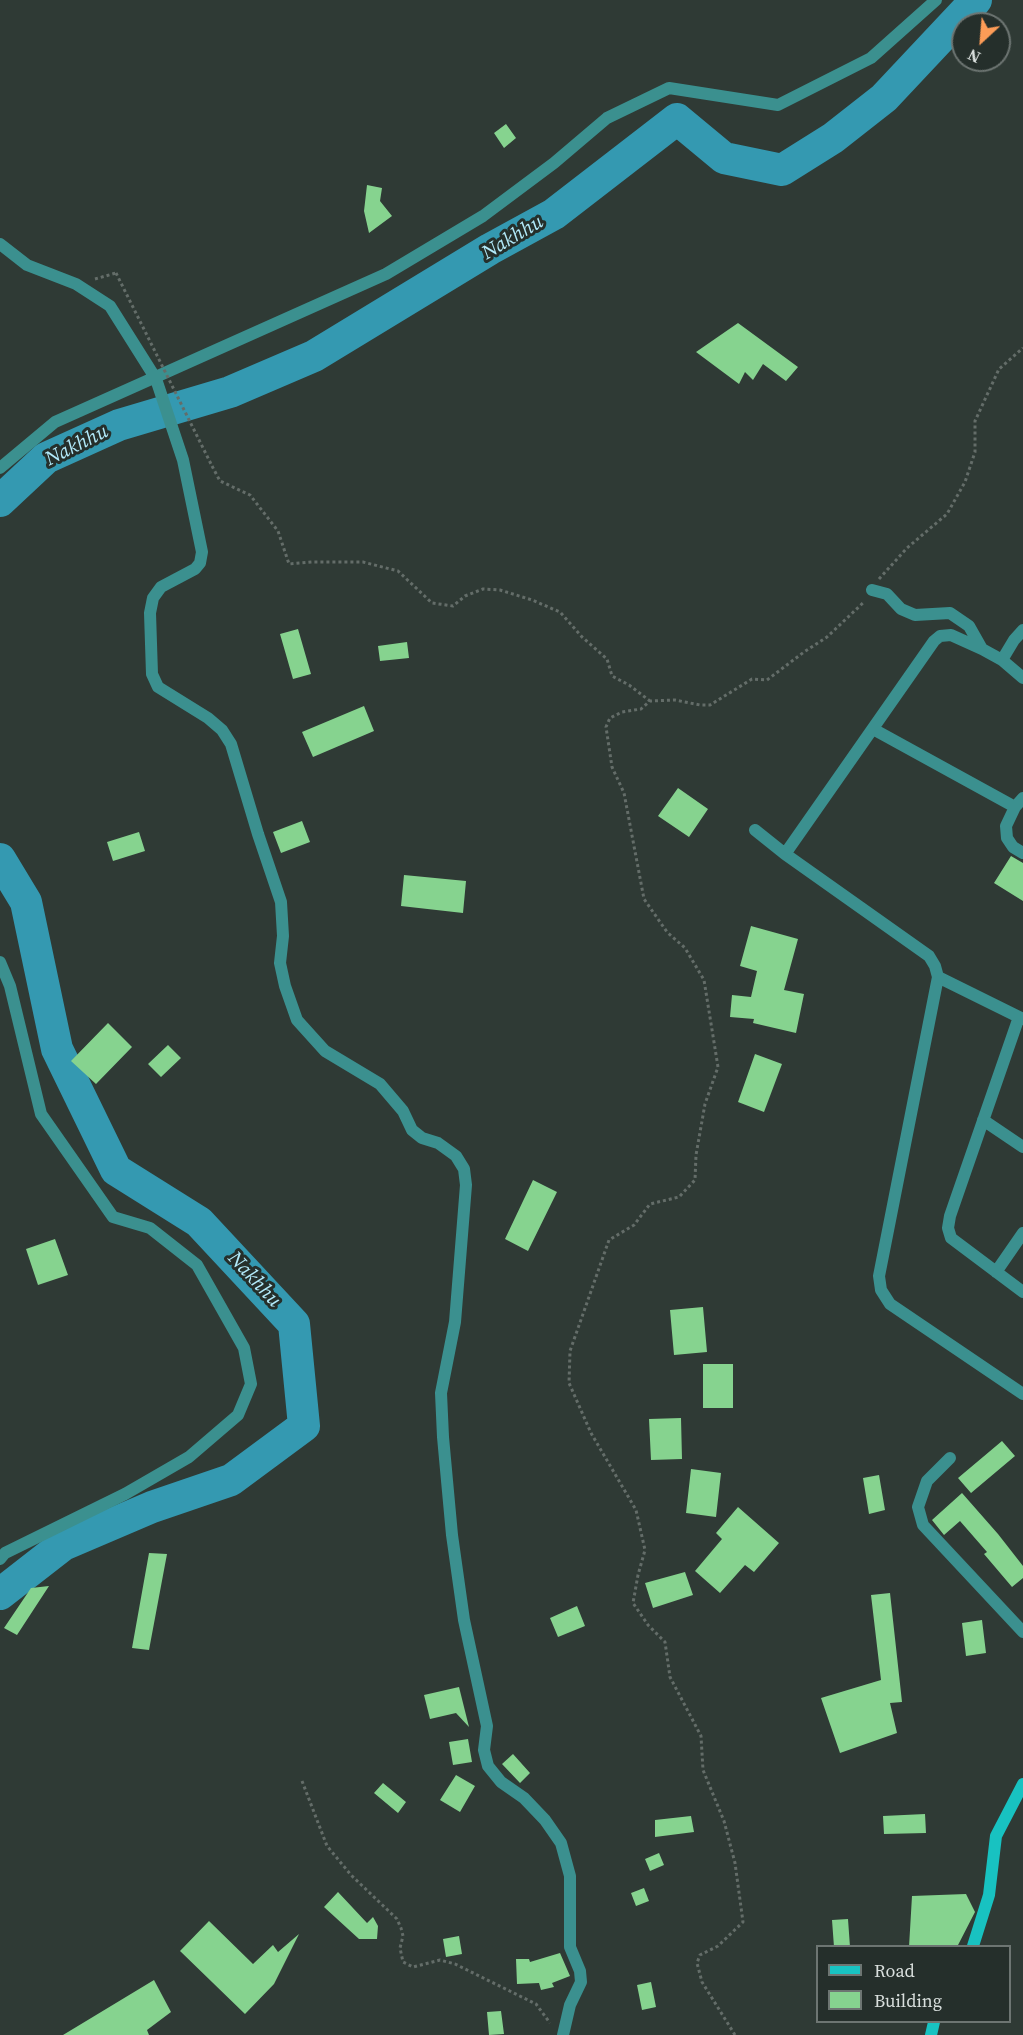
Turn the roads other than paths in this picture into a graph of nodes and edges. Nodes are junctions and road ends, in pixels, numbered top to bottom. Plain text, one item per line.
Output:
1 (936, 0) edge
2 (0, 244) edge
3 (158, 384) junction
4 (0, 468) edge
5 (872, 590) road end
6 (1023, 630) edge
7 (982, 649) junction
8 (1002, 660) junction
9 (1023, 678) edge
10 (873, 729) junction
11 (1019, 802) edge
12 (755, 830) dead end
13 (1023, 853) edge
14 (784, 854) junction
15 (0, 962) edge
16 (938, 977) junction
17 (1021, 1018) edge
18 (983, 1120) junction
19 (1023, 1147) edge
20 (1023, 1233) edge
21 (996, 1272) junction
22 (1023, 1292) edge
23 (1023, 1394) edge
24 (950, 1458) dead end
25 (0, 1558) edge
26 (1023, 1632) edge
27 (1023, 1784) edge
28 (974, 1945) edge
29 (564, 2035) edge

1 - 3 street
2 - 3 street
3 - 4 street
3 - 29 street
5 - 7 street
6 - 8 street
7 - 8 street
7 - 10 street
8 - 9 street
10 - 11 street
10 - 14 street
11 - 13 street
12 - 14 street
14 - 16 street
15 - 25 street
16 - 17 street
16 - 23 street
17 - 18 street
18 - 19 street
18 - 21 street
20 - 21 street
21 - 22 street
24 - 26 street
27 - 28 main road

